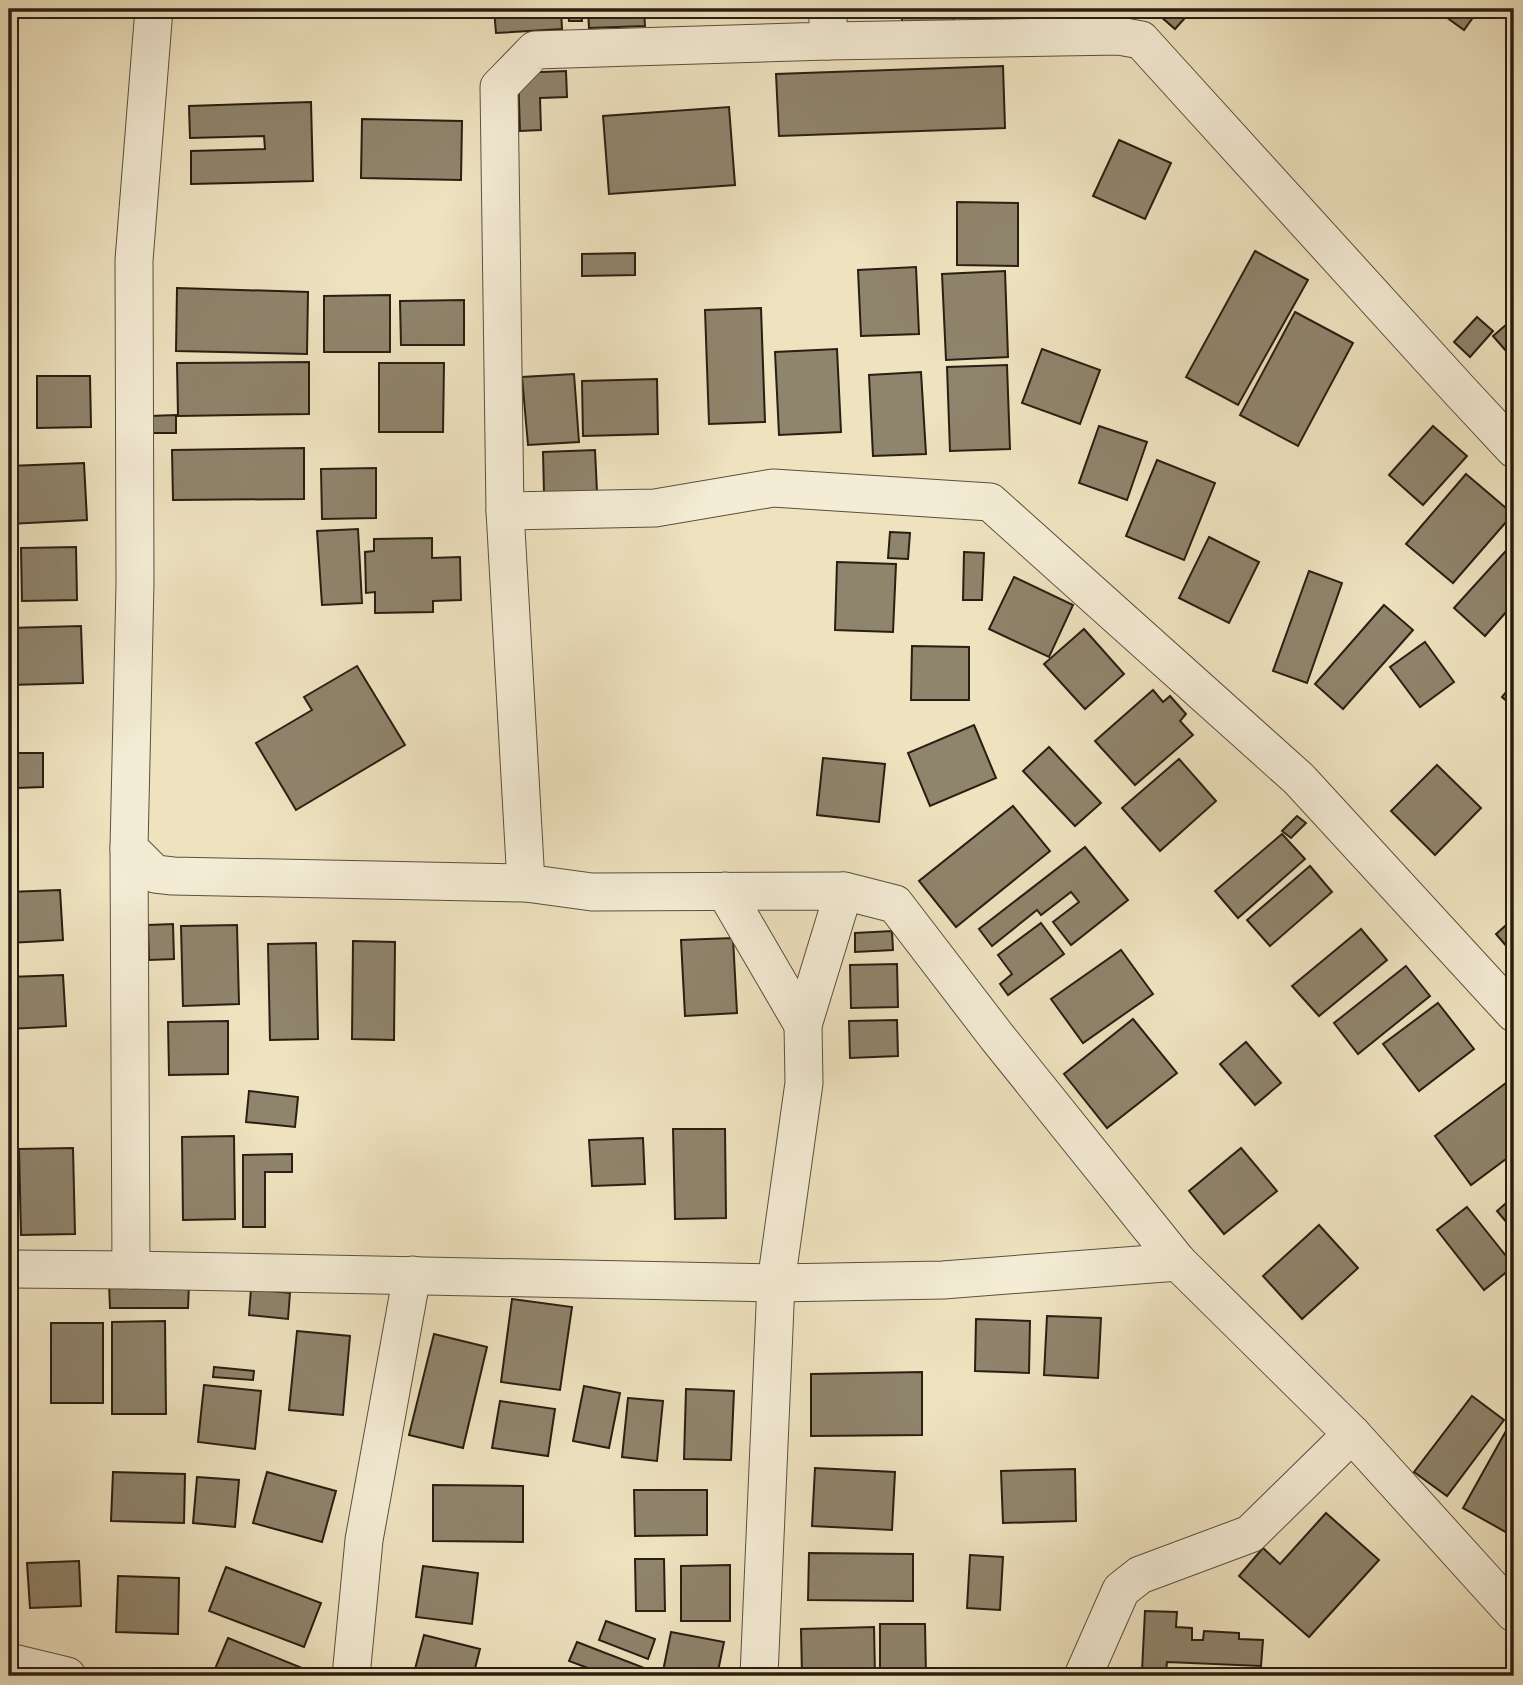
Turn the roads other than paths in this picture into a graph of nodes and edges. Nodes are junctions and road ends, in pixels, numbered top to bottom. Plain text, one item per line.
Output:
1 (154, 9) edge
2 (828, 25) edge
3 (1514, 449) edge
4 (505, 511) junction
5 (130, 848) junction
6 (526, 883) junction
7 (725, 891) junction
8 (844, 891) junction
9 (1514, 1013) edge
10 (803, 1025) junction
11 (1178, 1262) junction
12 (9, 1269) edge
13 (131, 1270) junction
14 (411, 1275) junction
15 (776, 1283) junction
16 (1352, 1434) junction
17 (1514, 1613) edge
18 (9, 1661) edge
19 (67, 1676) edge
20 (351, 1676) edge
21 (759, 1676) edge
22 (1083, 1676) edge

1 - 5 street
2 - 3 street
2 - 4 street
4 - 6 street
4 - 9 street
5 - 6 street
5 - 13 street
6 - 7 street
7 - 8 street
7 - 10 street
8 - 10 street
8 - 11 street
10 - 15 street
11 - 15 street
11 - 16 street
12 - 13 street
13 - 14 street
14 - 15 street
14 - 20 street
15 - 21 street
16 - 17 street
16 - 22 street
18 - 19 street

